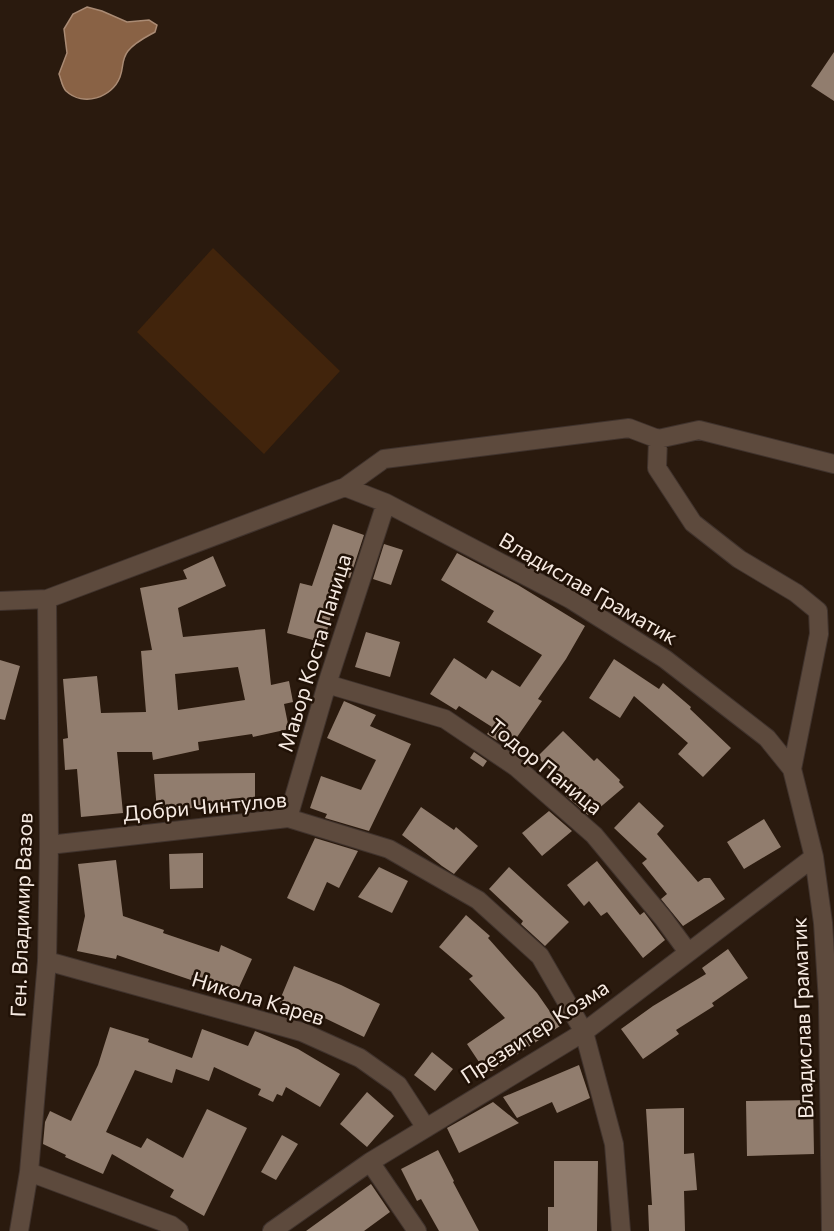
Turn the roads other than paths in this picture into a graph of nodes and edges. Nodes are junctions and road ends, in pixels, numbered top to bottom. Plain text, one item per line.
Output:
1 (658, 439) junction
2 (834, 464) edge
3 (345, 487) junction
4 (386, 503) junction
5 (47, 599) junction
6 (0, 601) edge
7 (327, 684) junction
8 (792, 769) junction
9 (288, 818) junction
10 (49, 845) junction
11 (814, 857) junction
12 (688, 952) junction
13 (47, 961) junction
14 (584, 1032) junction
15 (426, 1128) junction
16 (370, 1162) junction
17 (28, 1172) junction
18 (19, 1231) edge
19 (179, 1231) edge
20 (272, 1231) edge
21 (417, 1231) edge
22 (621, 1231) edge
23 (831, 1231) edge

1 - 2 street
1 - 3 street
1 - 8 street
3 - 4 street, Владислав Граматик
3 - 5 street
4 - 7 street, Маьор Коста Паница
4 - 8 street, Владислав Граматик
5 - 6 street
5 - 10 street, Ген. Владимир Вазов
7 - 9 street, Маьор Коста Паница
7 - 12 street, Тодор Паница
8 - 11 street, Владислав Граматик
9 - 10 street, Добри Чинтулов
9 - 14 street, Добри Чинтулов
10 - 13 street, Ген. Владимир Вазов
11 - 12 street, Презвитер Козма
11 - 23 street, Владислав Граматик
12 - 14 street, Презвитер Козма
13 - 15 street, Никола Карев
13 - 17 street, Ген. Владимир Вазов
14 - 15 street, Презвитер Козма
14 - 22 street, Добри Чинтулов
15 - 16 street, Презвитер Козма
16 - 20 street, Презвитер Козма
16 - 21 street
17 - 18 street, Ген. Владимир Вазов
17 - 19 street

